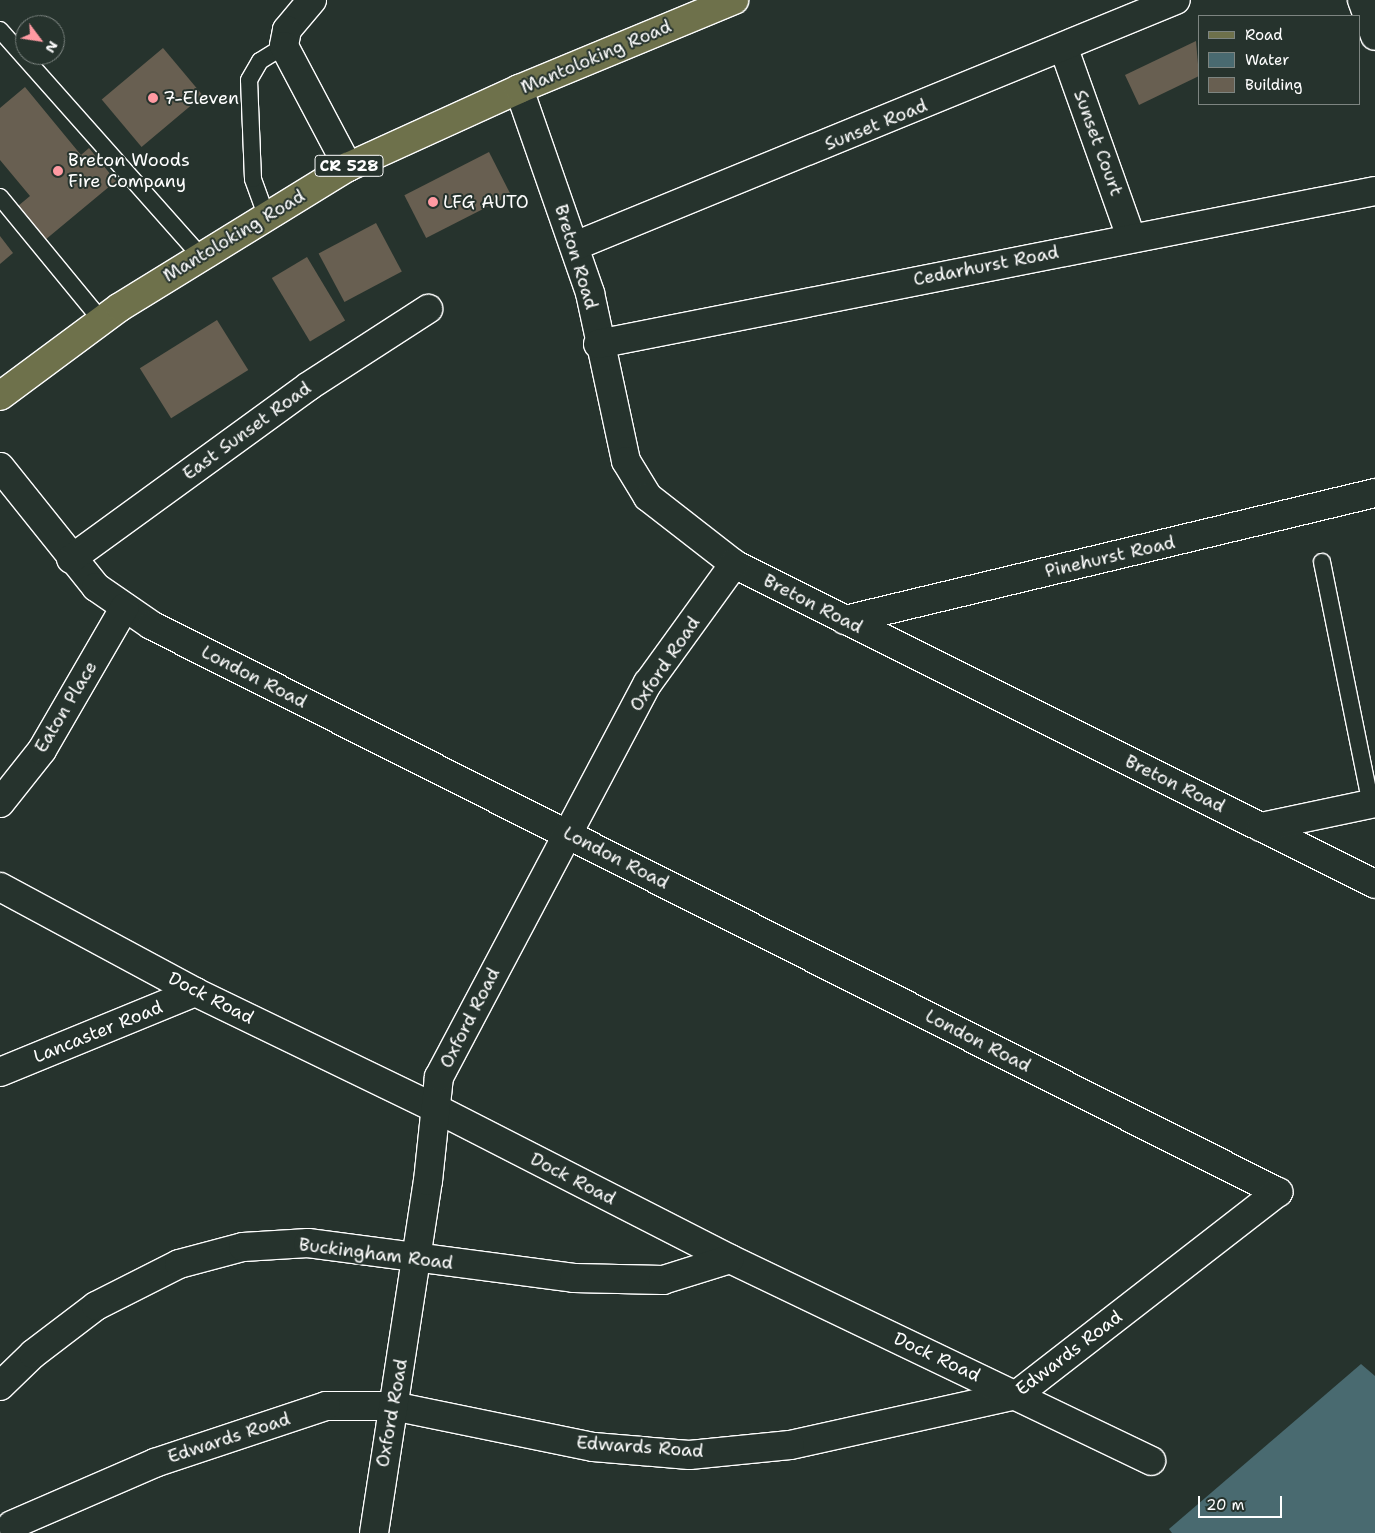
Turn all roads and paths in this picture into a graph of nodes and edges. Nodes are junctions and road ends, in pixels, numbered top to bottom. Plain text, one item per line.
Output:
1 (312, 0) edge
2 (734, 0) edge
3 (1176, 0) edge
4 (1362, 0) edge
5 (0, 30) edge
6 (1375, 36) edge
7 (284, 46) junction
8 (1064, 49) junction
9 (519, 89) junction
10 (348, 167) junction
11 (1375, 191) edge
12 (0, 197) edge
13 (266, 216) junction
14 (1131, 237) junction
15 (575, 246) junction
16 (200, 254) junction
17 (428, 309) dead end
18 (101, 320) junction
19 (598, 344) junction
20 (0, 396) edge
21 (0, 467) edge
22 (1375, 493) edge
23 (71, 559) junction
24 (1322, 562) dead end
25 (734, 564) junction
26 (125, 607) junction
27 (844, 620) junction
28 (0, 803) edge
29 (1373, 803) edge
30 (1260, 827) junction
31 (566, 833) junction
32 (1375, 884) edge
33 (0, 888) edge
34 (195, 992) junction
35 (0, 1072) edge
36 (437, 1109) junction
37 (1278, 1192) joint
38 (730, 1259) junction
39 (416, 1260) junction
40 (0, 1386) edge
41 (1016, 1395) junction
42 (394, 1406) junction
43 (1150, 1461) dead end
44 (13, 1525) edge
45 (374, 1533) edge

1 - 7 street
2 - 9 main road, Mantoloking Road / CR 528
3 - 8 street, Sunset Road
4 - 6 street
5 - 16 lane
7 - 10 street
7 - 13 lane
8 - 14 street, Sunset Court
8 - 15 street, Sunset Road
9 - 10 main road, Mantoloking Road / CR 528
9 - 15 street, Breton Road
10 - 13 main road, Mantoloking Road / CR 528
11 - 14 street, Cedarhurst Road
12 - 18 lane
13 - 16 main road, Mantoloking Road / CR 528
14 - 19 street, Cedarhurst Road
15 - 19 street, Breton Road
16 - 18 main road, Mantoloking Road / CR 528
17 - 23 street, East Sunset Road
18 - 20 main road, Mantoloking Road / CR 528
19 - 25 street, Breton Road
21 - 23 street, London Road
22 - 27 street, Pinehurst Road
23 - 26 street, London Road
24 - 29 lane
25 - 27 street, Breton Road
25 - 31 street, Oxford Road
26 - 28 street, Eaton Place
26 - 31 street, London Road
27 - 30 street, Breton Road
29 - 30 street
30 - 32 street, Breton Road
31 - 36 street, Oxford Road
31 - 37 street, London Road
33 - 34 street, Dock Road
34 - 35 street, Lancaster Road
34 - 36 street, Dock Road
36 - 38 street, Dock Road
36 - 39 street, Oxford Road
37 - 41 street, Edwards Road
38 - 39 street, Buckingham Road
38 - 41 street, Dock Road
39 - 40 street, Buckingham Road
39 - 42 street, Oxford Road
41 - 42 street, Edwards Road
41 - 43 street, Dock Road
42 - 44 street, Edwards Road
42 - 45 street, Oxford Road

